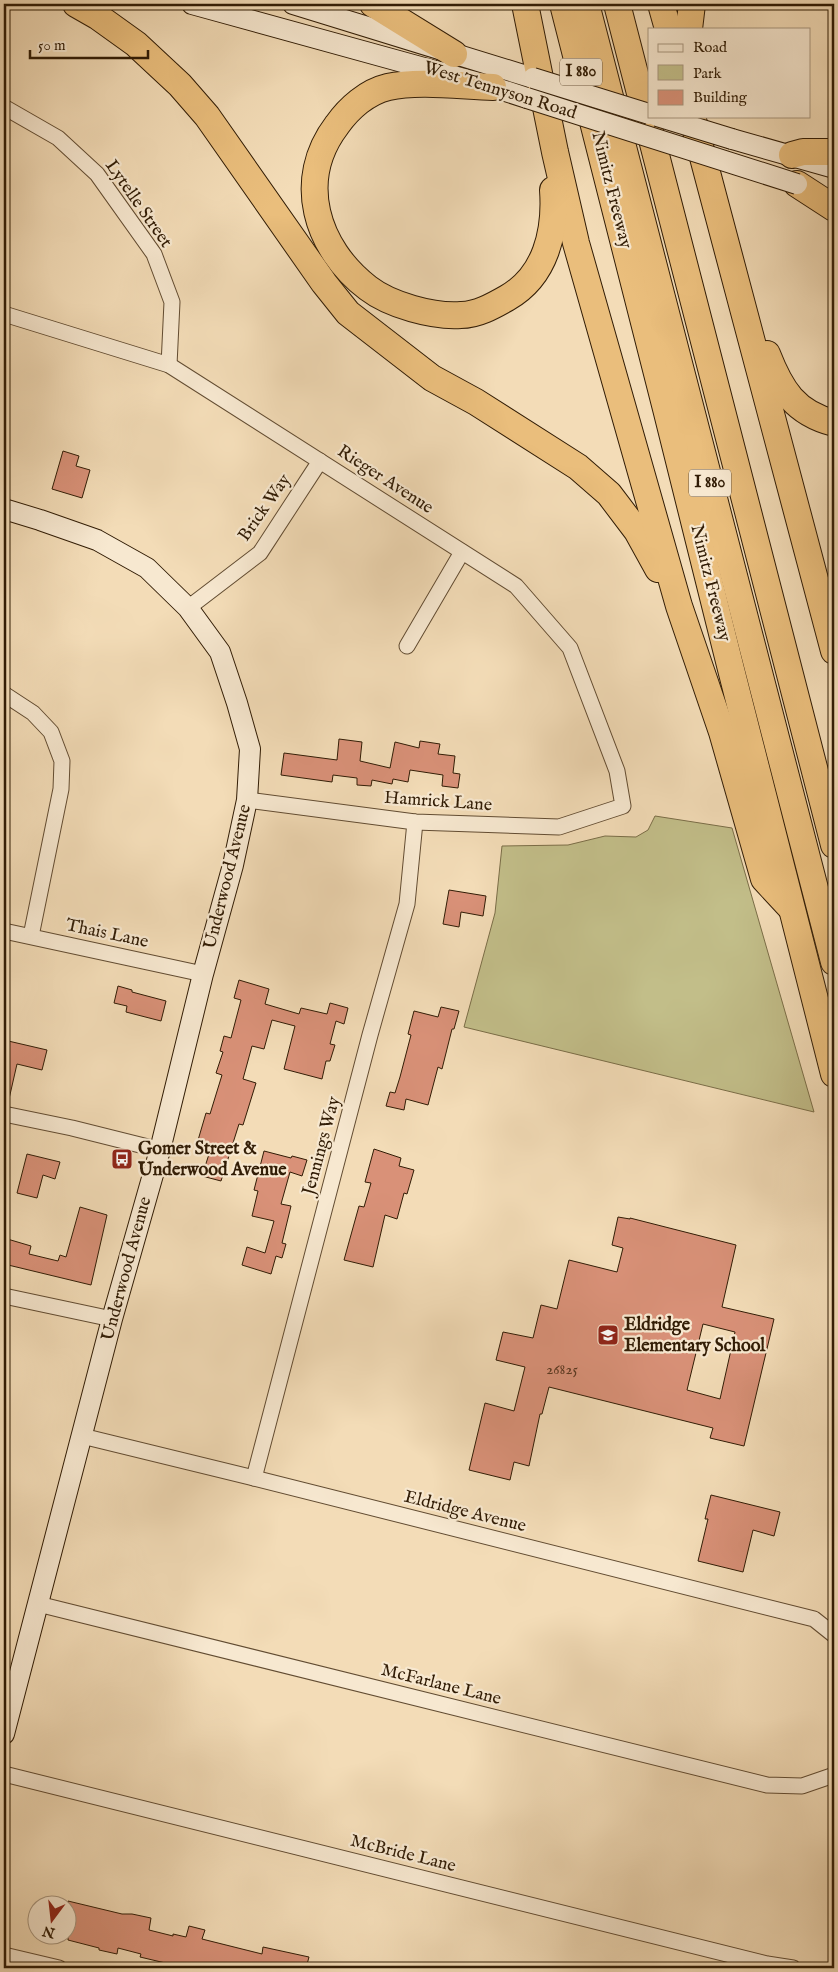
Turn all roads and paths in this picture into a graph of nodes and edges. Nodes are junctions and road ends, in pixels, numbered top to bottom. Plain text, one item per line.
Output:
1 (76, 4) edge
2 (192, 4) edge
3 (293, 4) edge
4 (373, 4) edge
5 (525, 4) edge
6 (563, 4) edge
7 (586, 4) edge
8 (617, 4) edge
9 (662, 4) edge
10 (692, 4) edge
11 (668, 28) edge
12 (689, 28) edge
13 (454, 54) junction
14 (493, 87) junction
15 (536, 101) junction
16 (4, 107) edge
17 (648, 114) edge
18 (664, 118) edge
19 (693, 118) edge
20 (834, 152) edge
21 (792, 155) junction
22 (834, 168) edge
23 (797, 184) junction
24 (834, 196) edge
25 (834, 208) edge
26 (728, 258) junction
27 (4, 314) edge
28 (169, 365) junction
29 (834, 423) edge
30 (320, 461) junction
31 (4, 509) edge
32 (462, 552) junction
33 (679, 606) junction
34 (188, 608) junction
35 (407, 646) dead end
36 (834, 651) edge
37 (4, 694) edge
38 (247, 800) junction
39 (623, 806) joint
40 (415, 822) junction
41 (834, 845) edge
42 (791, 909) junction
43 (4, 931) edge
44 (31, 936) junction
45 (834, 962) edge
46 (203, 974) junction
47 (834, 1074) edge
48 (4, 1114) edge
49 (160, 1150) junction
50 (4, 1296) edge
51 (112, 1319) junction
52 (82, 1436) junction
53 (254, 1478) junction
54 (38, 1604) junction
55 (834, 1635) edge
56 (4, 1734) edge
57 (4, 1774) edge
58 (834, 1775) edge
59 (4, 1955) edge
60 (59, 1968) edge
61 (793, 1968) edge

1 - 33 highway
2 - 14 street, West Tennyson Road
3 - 13 street, West Tennyson Road
4 - 13 highway
5 - 15 highway
6 - 42 highway, Nimitz Freeway / I 880
7 - 45 highway, I 880
8 - 41 highway, I 880
9 - 11 highway
10 - 12 highway
13 - 17 street, West Tennyson Road, bridge
14 - 15 street, West Tennyson Road
14 - 15 highway
15 - 23 street, West Tennyson Road, bridge
15 - 33 highway
16 - 28 street, Lytelle Street
18 - 21 street, bridge
19 - 26 highway
20 - 21 highway
21 - 22 street
23 - 24 street, West Tennyson Road
23 - 25 highway
26 - 29 highway
26 - 36 highway
27 - 28 street, Rieger Avenue
28 - 30 street, Rieger Avenue
30 - 32 street, Rieger Avenue
30 - 34 street, Brick Way
31 - 34 street, Underwood Avenue
32 - 35 street
32 - 39 street, Rieger Avenue
33 - 42 highway
34 - 38 street, Underwood Avenue
37 - 44 street
38 - 40 street, Hamrick Lane
38 - 46 street, Underwood Avenue
39 - 40 street, Hamrick Lane
40 - 53 street, Jennings Way
42 - 47 highway, Nimitz Freeway / I 880
43 - 44 street, Thais Lane
44 - 46 street, Thais Lane
46 - 49 street, Underwood Avenue
48 - 49 street
49 - 51 street, Underwood Avenue
50 - 51 street
51 - 52 street, Underwood Avenue
52 - 53 street, Eldridge Avenue
52 - 54 street, Underwood Avenue
53 - 55 street, Eldridge Avenue
54 - 56 street, Underwood Avenue
54 - 58 street, McFarlane Lane
57 - 61 street, McBride Lane
59 - 60 street

